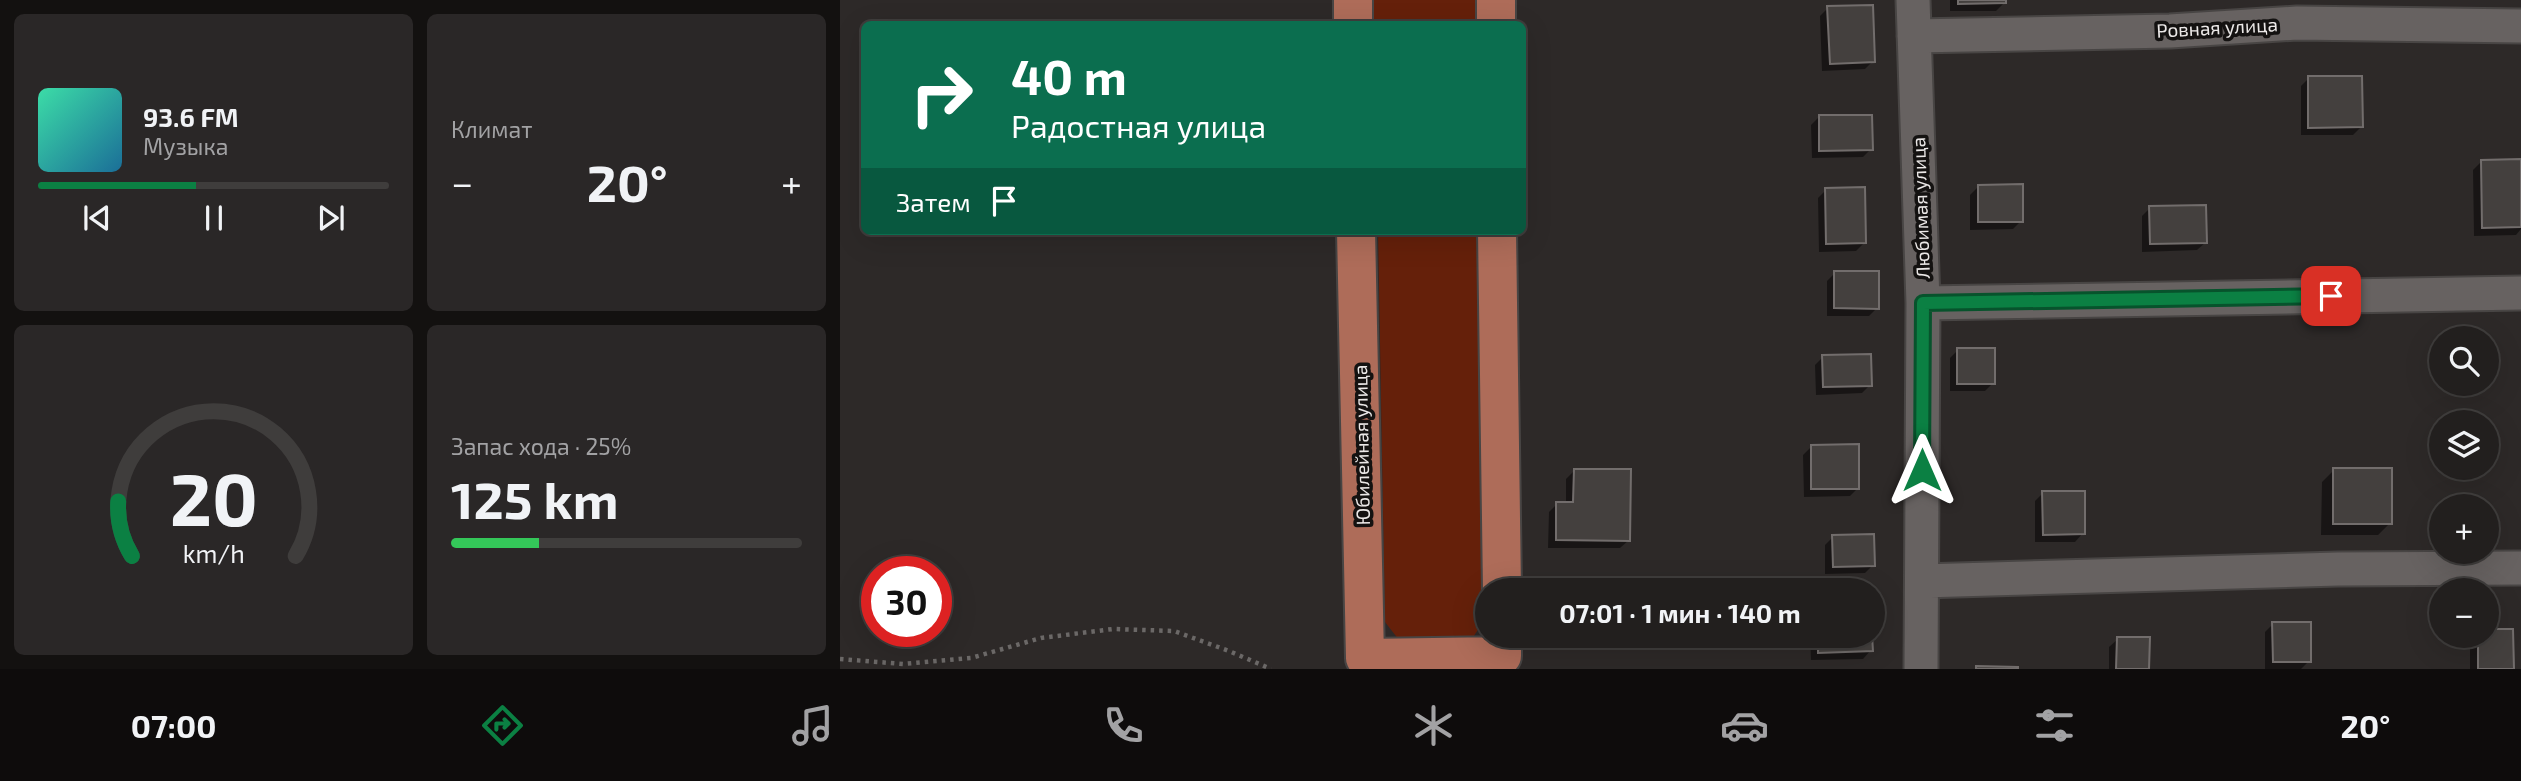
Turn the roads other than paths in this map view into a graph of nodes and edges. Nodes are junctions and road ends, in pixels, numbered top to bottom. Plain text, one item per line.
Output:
1 (1353, 0) edge
2 (1496, 0) edge
3 (1913, 0) edge
4 (1353, 21) edge
5 (1496, 21) edge
6 (2521, 26) edge
7 (1914, 36) junction
8 (1356, 235) edge
9 (1497, 235) edge
10 (2521, 293) edge
11 (1923, 303) junction
12 (2521, 568) edge
13 (1502, 578) edge
14 (1922, 581) junction
15 (1506, 657) edge
16 (1920, 669) edge

1 - 4 main road
2 - 5 main road
3 - 7 street, Любимая улица
6 - 7 street, Ровная улица
7 - 11 street, Любимая улица
8 - 15 main road, Юбилейная улица
9 - 13 main road
10 - 11 street
11 - 14 street, Любимая улица
12 - 14 street
14 - 16 street, Любимая улица

